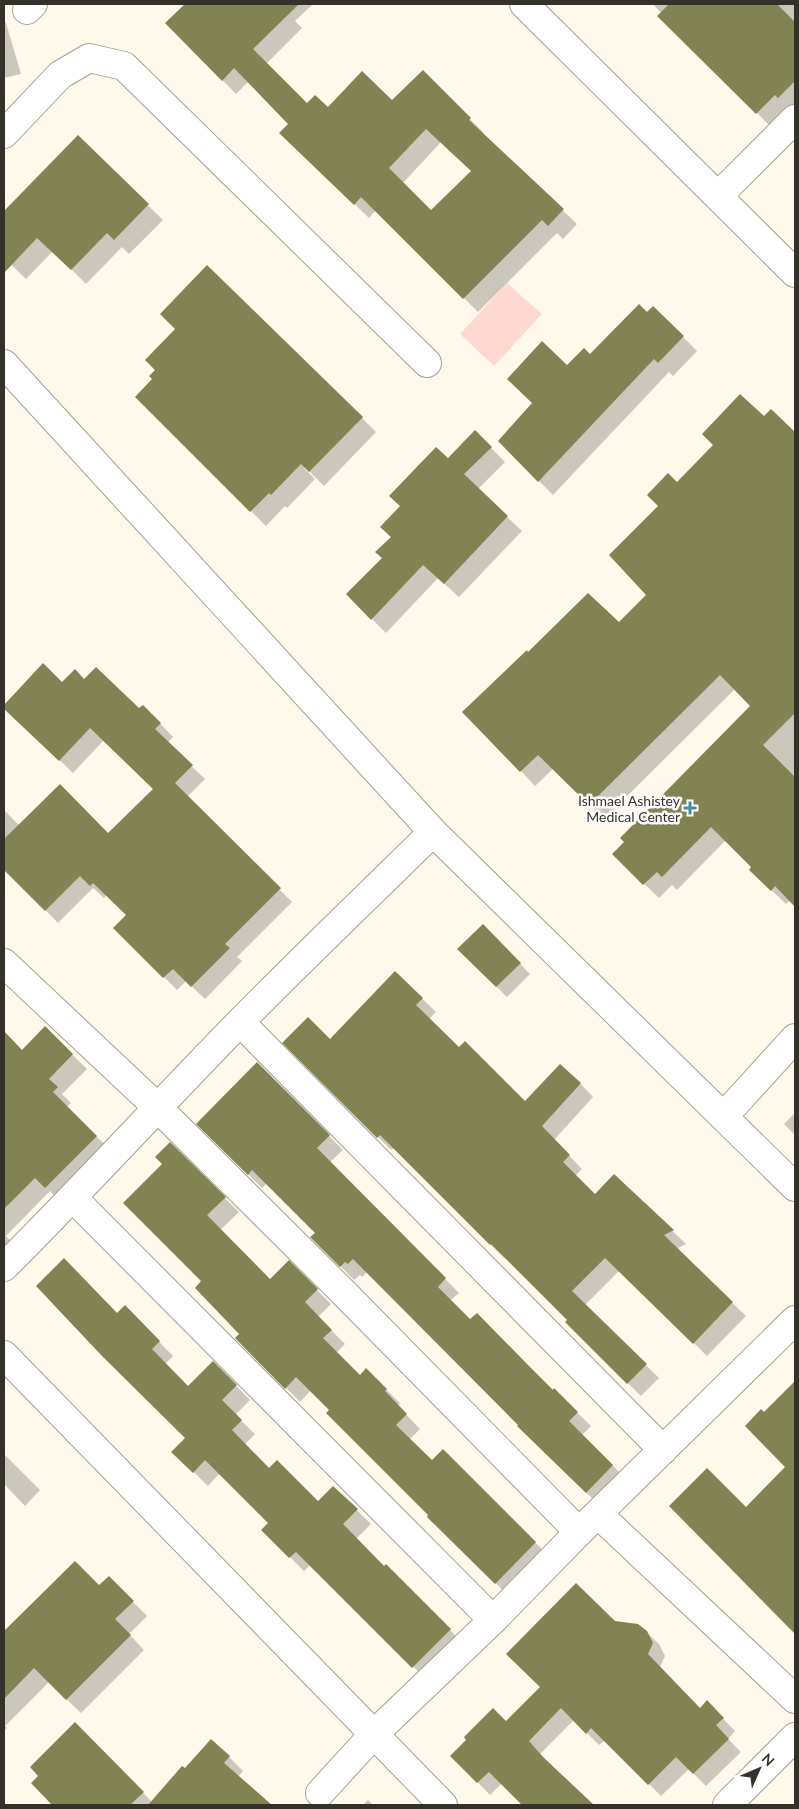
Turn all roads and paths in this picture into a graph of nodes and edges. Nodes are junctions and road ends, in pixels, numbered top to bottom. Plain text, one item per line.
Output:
1 (524, 4) edge
2 (795, 119) edge
3 (4, 134) edge
4 (718, 196) junction
5 (795, 273) edge
6 (4, 364) edge
7 (427, 364) dead end
8 (433, 832) junction
9 (4, 963) edge
10 (240, 1022) junction
11 (795, 1038) edge
12 (158, 1107) junction
13 (724, 1116) junction
14 (795, 1187) edge
15 (73, 1198) junction
16 (4, 1267) edge
17 (795, 1320) edge
18 (4, 1355) edge
19 (663, 1450) junction
20 (589, 1523) junction
21 (493, 1620) junction
22 (795, 1699) edge
23 (373, 1735) junction
24 (795, 1737) edge
25 (320, 1792) dead end
26 (443, 1805) edge
27 (727, 1805) edge

1 - 4 street
2 - 4 street
3 - 7 street
4 - 5 street
6 - 8 street
8 - 10 street
8 - 13 street
9 - 12 street
10 - 12 street
10 - 19 street
11 - 13 street
12 - 15 street
12 - 20 street
13 - 14 street
15 - 16 street
15 - 21 street
17 - 19 street
18 - 23 street
19 - 20 street
20 - 21 street
20 - 22 street
21 - 23 street
23 - 25 street
23 - 26 street
24 - 27 street

